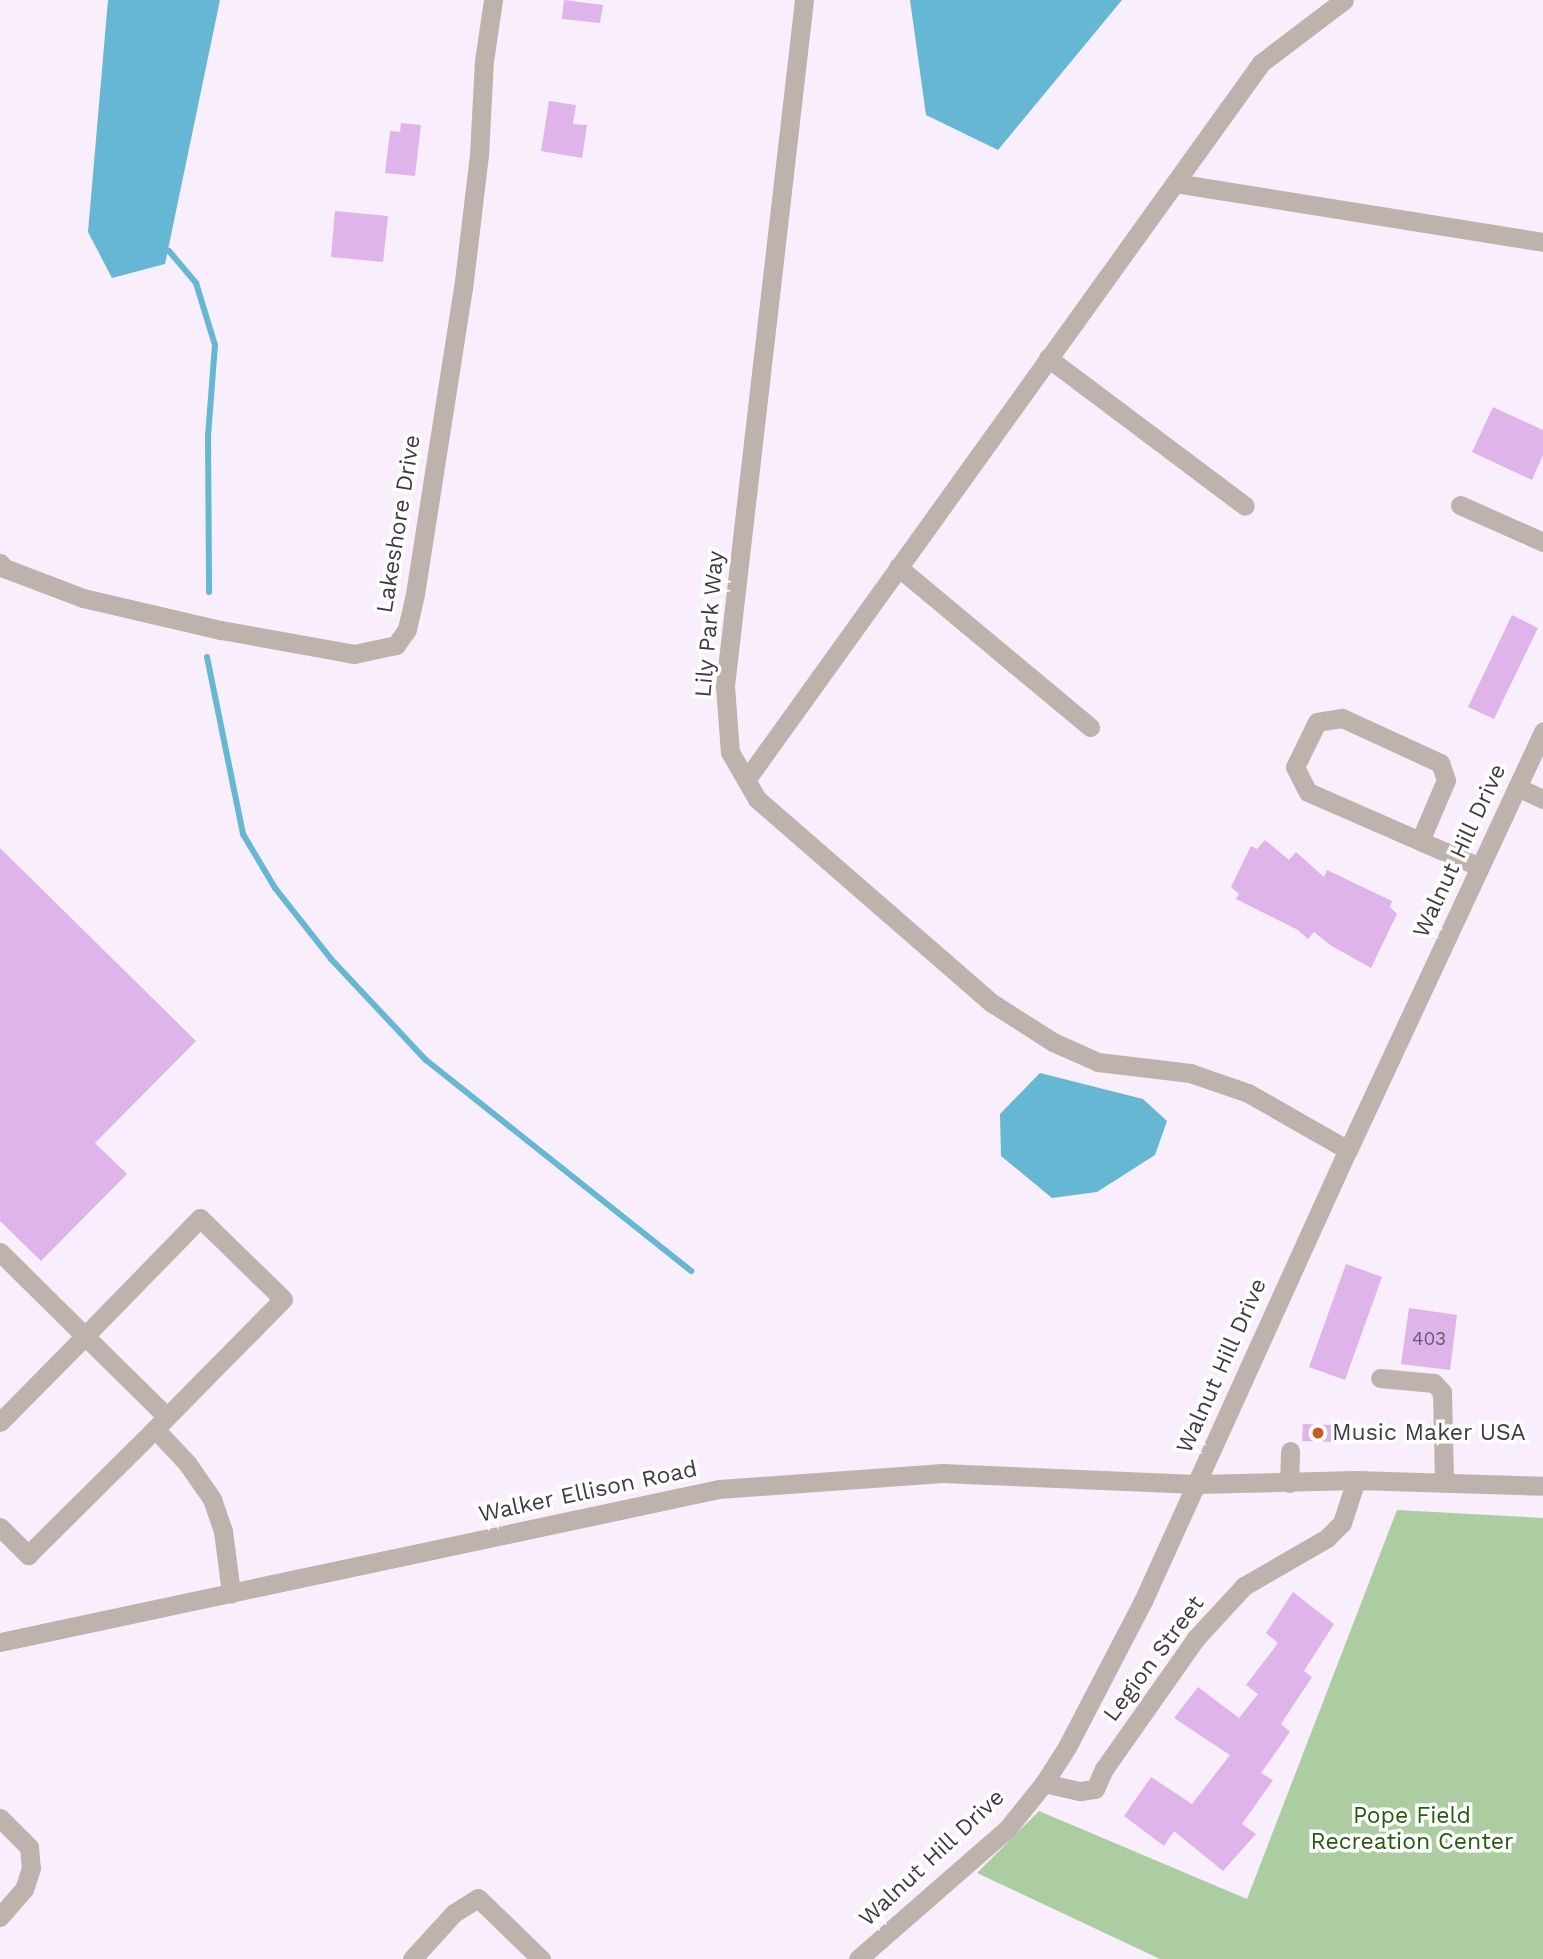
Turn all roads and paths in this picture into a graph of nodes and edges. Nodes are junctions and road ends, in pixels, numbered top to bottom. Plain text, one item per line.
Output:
1 (492, 0) edge
2 (804, 0) edge
3 (1344, 0) edge
4 (1175, 183) junction
5 (1543, 242) edge
6 (1048, 358) junction
7 (1460, 505) dead end
8 (1245, 506) dead end
9 (1543, 542) edge
10 (0, 563) edge
11 (898, 567) junction
12 (1090, 727) dead end
13 (1543, 731) edge
14 (746, 780) junction
15 (1517, 787) junction
16 (1543, 799) edge
17 (1420, 841) junction
18 (1480, 867) junction
19 (1348, 1150) junction
20 (3, 1260) edge
21 (85, 1336) junction
22 (1380, 1378) dead end
23 (0, 1422) edge
24 (161, 1423) junction
25 (1290, 1451) dead end
26 (1356, 1480) junction
27 (1289, 1483) junction
28 (1444, 1483) junction
29 (1196, 1484) junction
30 (1543, 1486) edge
31 (0, 1527) edge
32 (231, 1593) junction
33 (0, 1642) edge
34 (1044, 1783) junction
35 (0, 1818) edge
36 (0, 1917) edge
37 (412, 1959) edge
38 (541, 1959) edge
39 (858, 1959) edge

1 - 10 street, Lakeshore Drive
2 - 14 street, Lily Park Way
3 - 4 street
4 - 5 street
4 - 6 street
6 - 8 street
6 - 11 street
7 - 9 street
11 - 12 street
11 - 14 street
13 - 15 street, Walnut Hill Drive
14 - 19 street, Lily Park Way
15 - 16 street
15 - 18 street, Walnut Hill Drive
17 - 17 street
17 - 18 street
18 - 19 street, Walnut Hill Drive
19 - 29 street, Walnut Hill Drive
20 - 21 street
21 - 23 street
21 - 24 street
21 - 24 street
22 - 28 street
24 - 31 street
24 - 32 street
25 - 27 street
26 - 27 street, Walker Ellison Road
26 - 28 street, Walker Ellison Road
26 - 34 street, Legion Street
27 - 29 street, Walker Ellison Road
28 - 30 street, Walker Ellison Road
29 - 32 street, Walker Ellison Road
29 - 34 street, Walnut Hill Drive
32 - 33 street, Walker Ellison Road
34 - 39 street, Walnut Hill Drive
35 - 36 street
37 - 38 street

